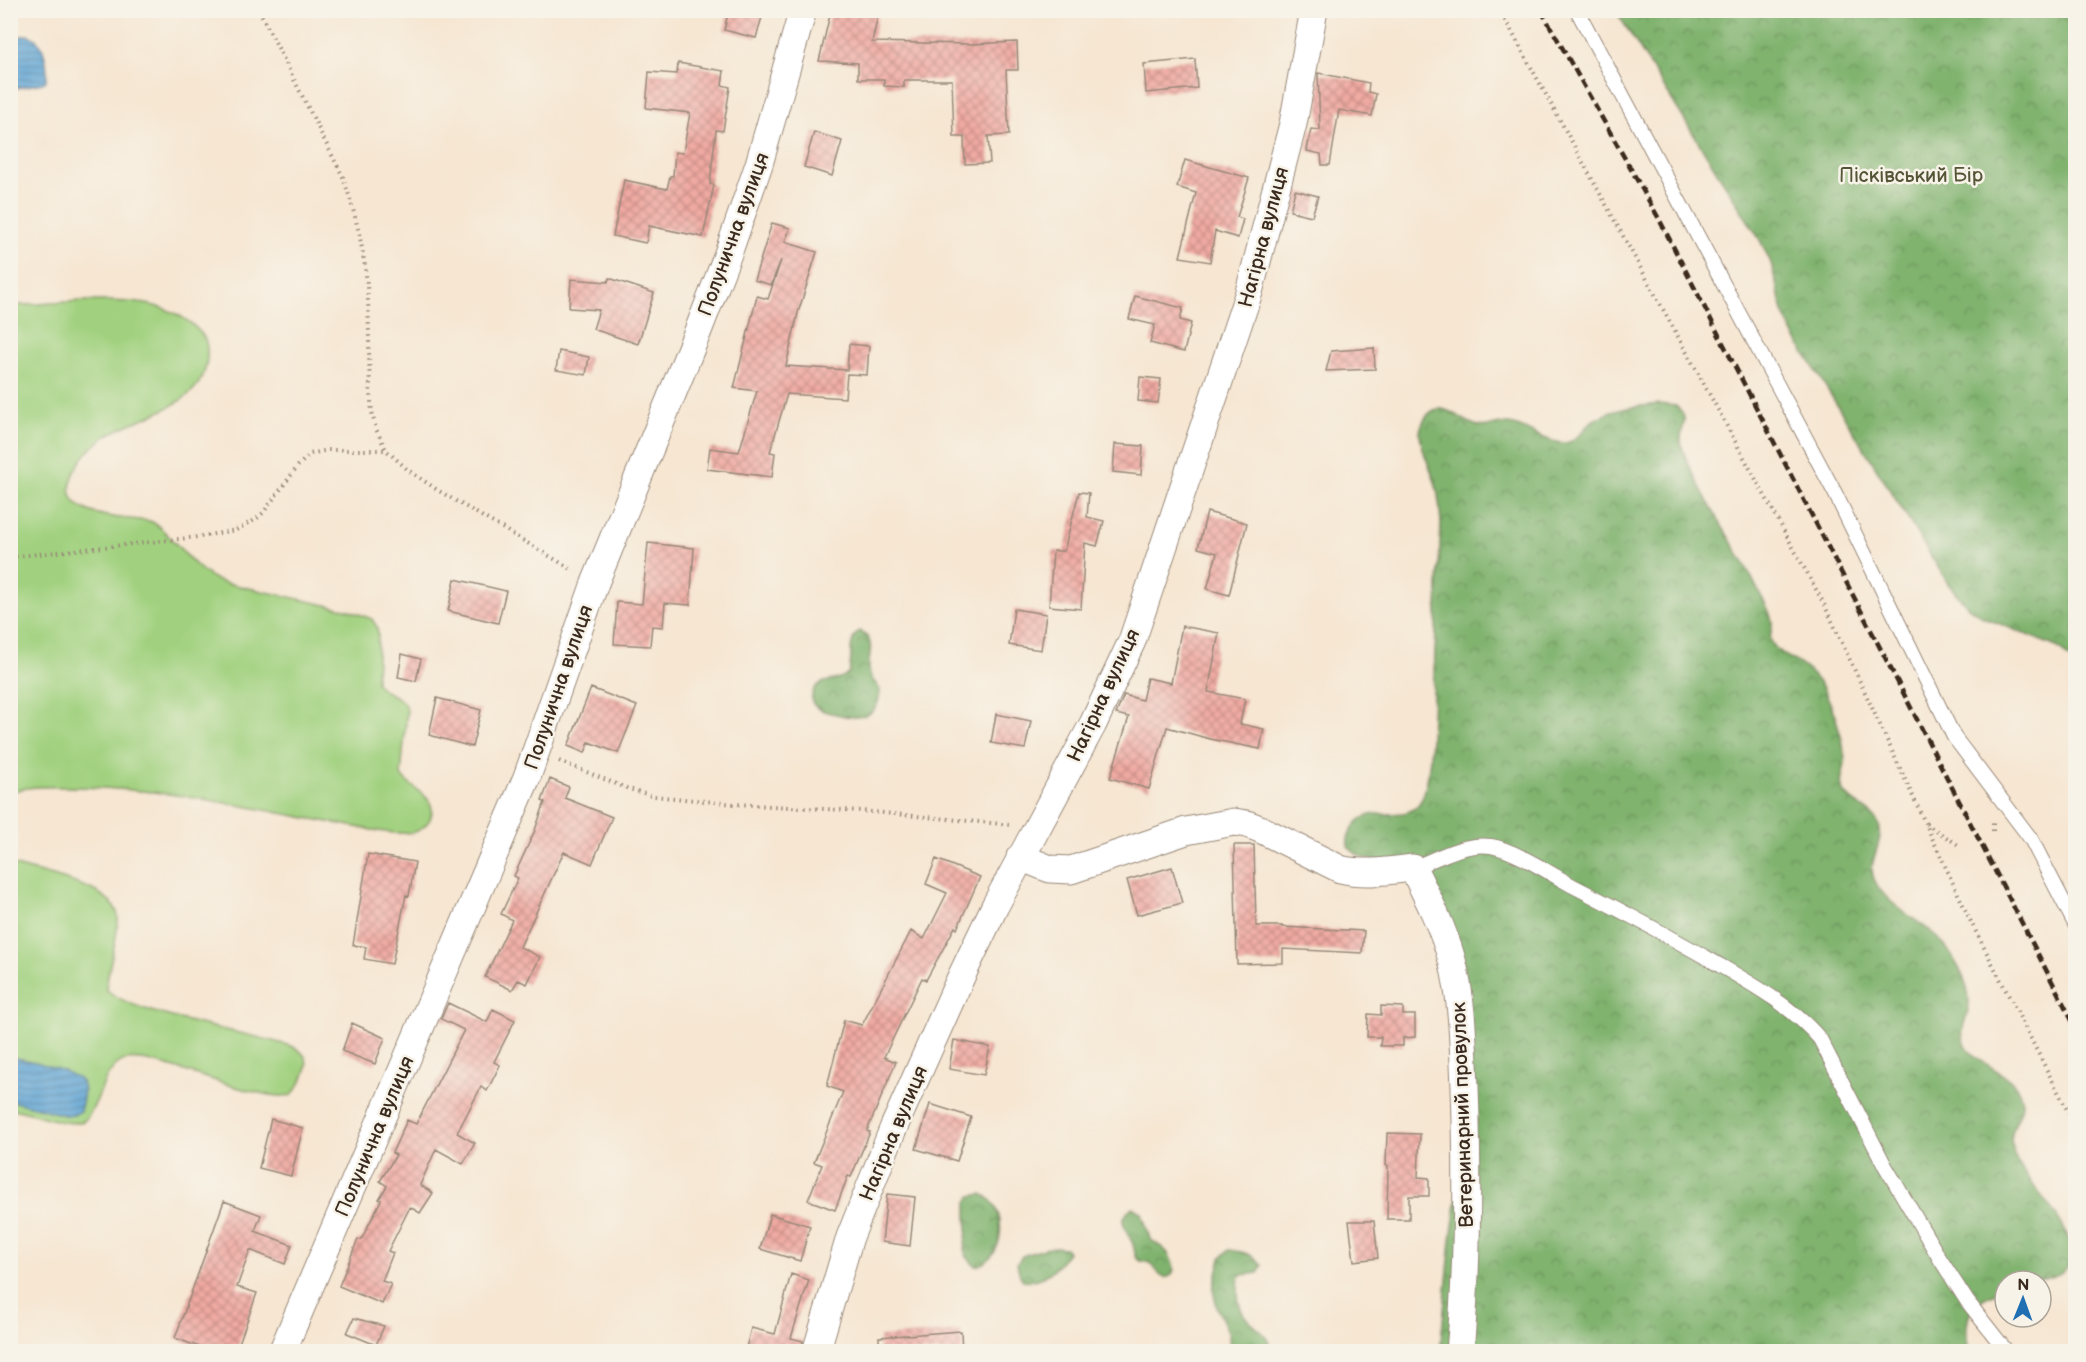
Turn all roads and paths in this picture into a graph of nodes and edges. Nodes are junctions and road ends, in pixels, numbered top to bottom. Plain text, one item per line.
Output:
1 (259, 10) edge
2 (802, 10) edge
3 (1314, 10) edge
4 (1498, 10) edge
5 (1576, 10) edge
6 (387, 450) junction
7 (10, 556) edge
8 (594, 583) junction
9 (537, 750) junction
10 (1925, 823) junction
11 (1036, 830) junction
12 (1960, 846) dead end
13 (1020, 857) junction
14 (1413, 868) junction
15 (2076, 926) edge
16 (2076, 1127) edge
17 (282, 1352) edge
18 (816, 1352) edge
19 (1460, 1352) edge
20 (2007, 1352) edge

1 - 6 path
2 - 8 street, Полунична вулиця
3 - 11 street, Нагірна вулиця
4 - 10 path
5 - 15 lane
6 - 7 path
6 - 8 path
8 - 9 street, Полунична вулиця
9 - 11 path
9 - 17 street, Полунична вулиця
10 - 12 path
10 - 16 path
11 - 13 street, Нагірна вулиця
13 - 14 street
13 - 18 street, Нагірна вулиця
14 - 19 street, Ветеринарний провулок
14 - 20 lane

